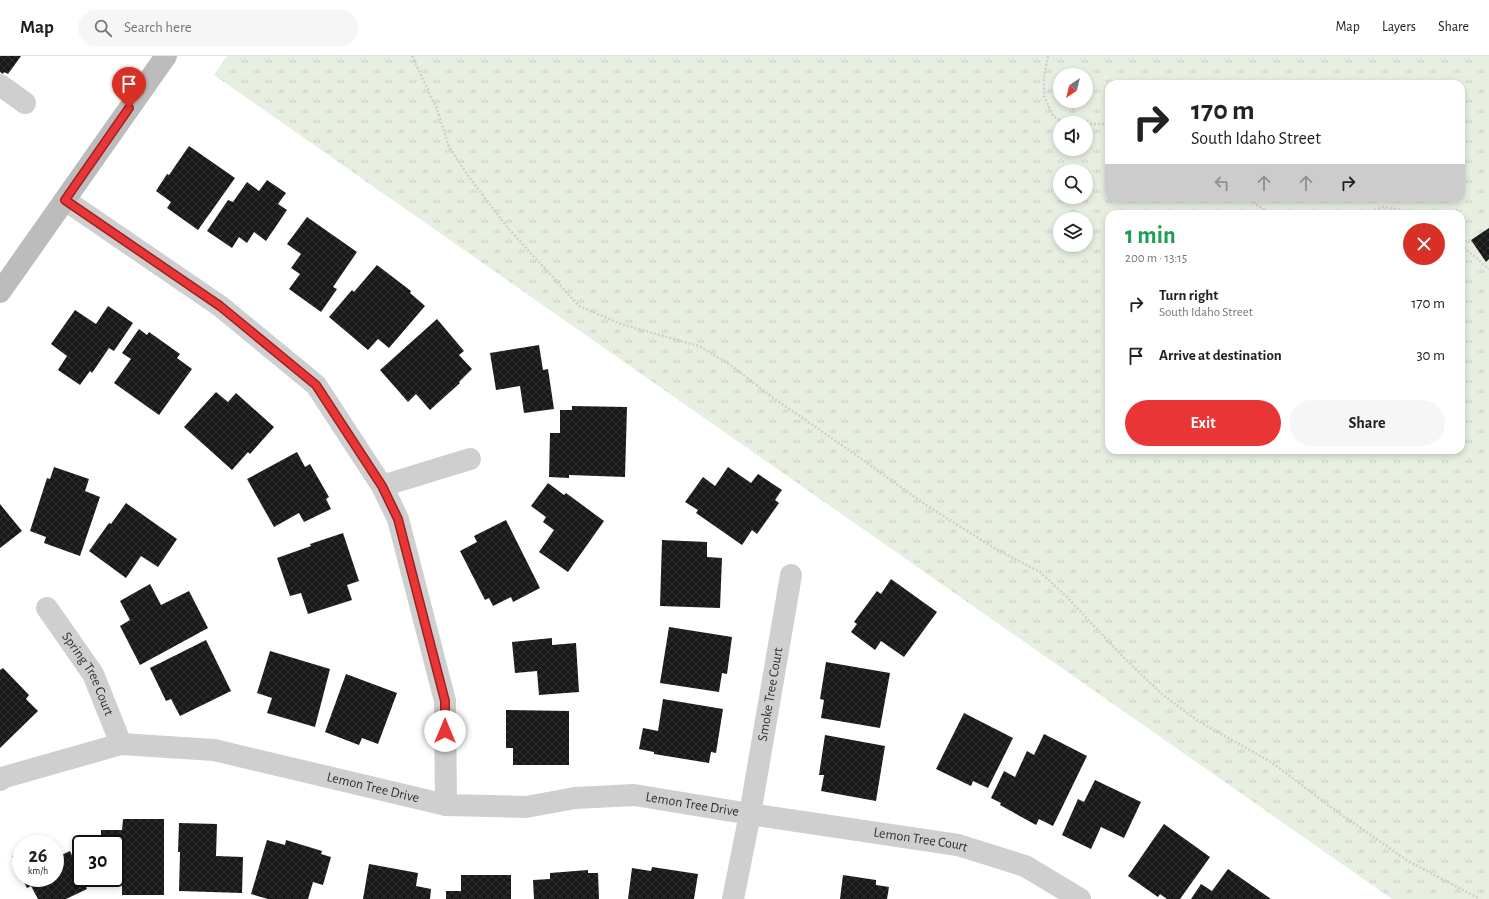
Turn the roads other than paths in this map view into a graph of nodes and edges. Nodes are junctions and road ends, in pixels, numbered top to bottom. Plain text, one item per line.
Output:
1 (166, 56) edge
2 (0, 85) edge
3 (25, 103) dead end
4 (65, 200) junction
5 (0, 292) edge
6 (470, 459) dead end
7 (382, 486) junction
8 (791, 575) dead end
9 (47, 608) dead end
10 (121, 744) junction
11 (0, 780) edge
12 (446, 805) junction
13 (750, 814) junction
14 (733, 899) edge
15 (1080, 899) edge

1 - 4 main road
2 - 3 street
4 - 5 main road
4 - 7 street
6 - 7 street
7 - 12 street
8 - 13 street, Smoke Tree Court
9 - 10 street, Spring Tree Court
10 - 11 street, Lemon Tree Drive
10 - 12 street, Lemon Tree Drive
12 - 13 street, Lemon Tree Drive
13 - 14 street, Smoke Tree Court
13 - 15 street, Lemon Tree Court

